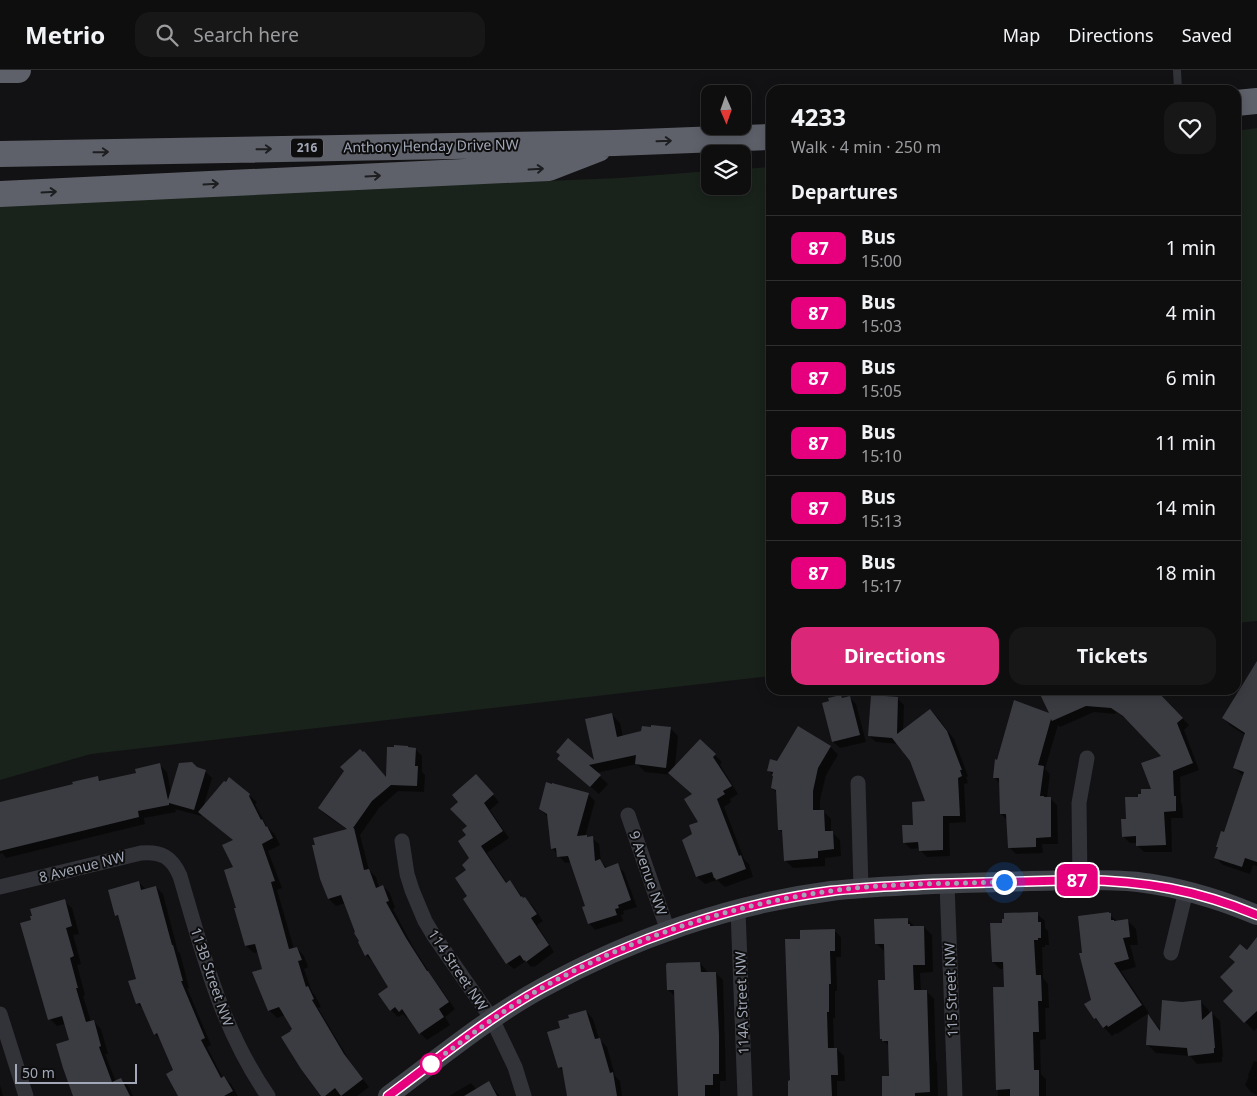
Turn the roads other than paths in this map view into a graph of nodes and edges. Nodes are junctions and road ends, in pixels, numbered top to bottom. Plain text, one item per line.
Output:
1 (0, 70) edge
2 (18, 70) edge
3 (1177, 70) edge
4 (1178, 85) edge
5 (1257, 101) edge
6 (1241, 103) edge
7 (766, 137) edge
8 (615, 143) junction
9 (0, 154) edge
10 (0, 194) edge
11 (1087, 758) dead end
12 (858, 783) dead end
13 (628, 814) dead end
14 (402, 841) dead end
15 (164, 856) joint
16 (1080, 880) junction
17 (947, 884) junction
18 (0, 887) edge
19 (861, 888) junction
20 (1186, 891) junction
21 (738, 910) junction
22 (1257, 915) edge
23 (668, 931) junction
24 (1171, 954) dead end
25 (0, 1014) edge
26 (492, 1019) junction
27 (26, 1096) edge
28 (268, 1096) edge
29 (388, 1096) edge
30 (524, 1096) edge
31 (746, 1096) edge
32 (955, 1096) edge

1 - 2 highway
3 - 4 lane
5 - 6 highway
8 -> 7 highway, Anthony Henday Drive NW / 216
9 -> 8 highway, Anthony Henday Drive NW / 216
10 -> 8 highway
11 - 16 street
12 - 19 street
13 - 23 street, 9 Avenue NW
14 - 26 street, 114 Street NW
15 - 18 street, 8 Avenue NW
15 - 28 street, 113B Street NW
16 - 17 street, 9 Avenue NW
16 - 20 street, 9 Avenue NW
17 - 19 street, 9 Avenue NW
17 - 32 street, 115 Street NW
19 - 21 street, 9 Avenue NW
20 - 22 street, 9 Avenue NW
20 - 24 street
21 - 23 street, 9 Avenue NW
21 - 31 street, 114A Street NW
23 - 26 street, 9 Avenue NW
25 - 27 street
26 - 29 street, 9 Avenue NW
26 - 30 street, 114 Street NW

